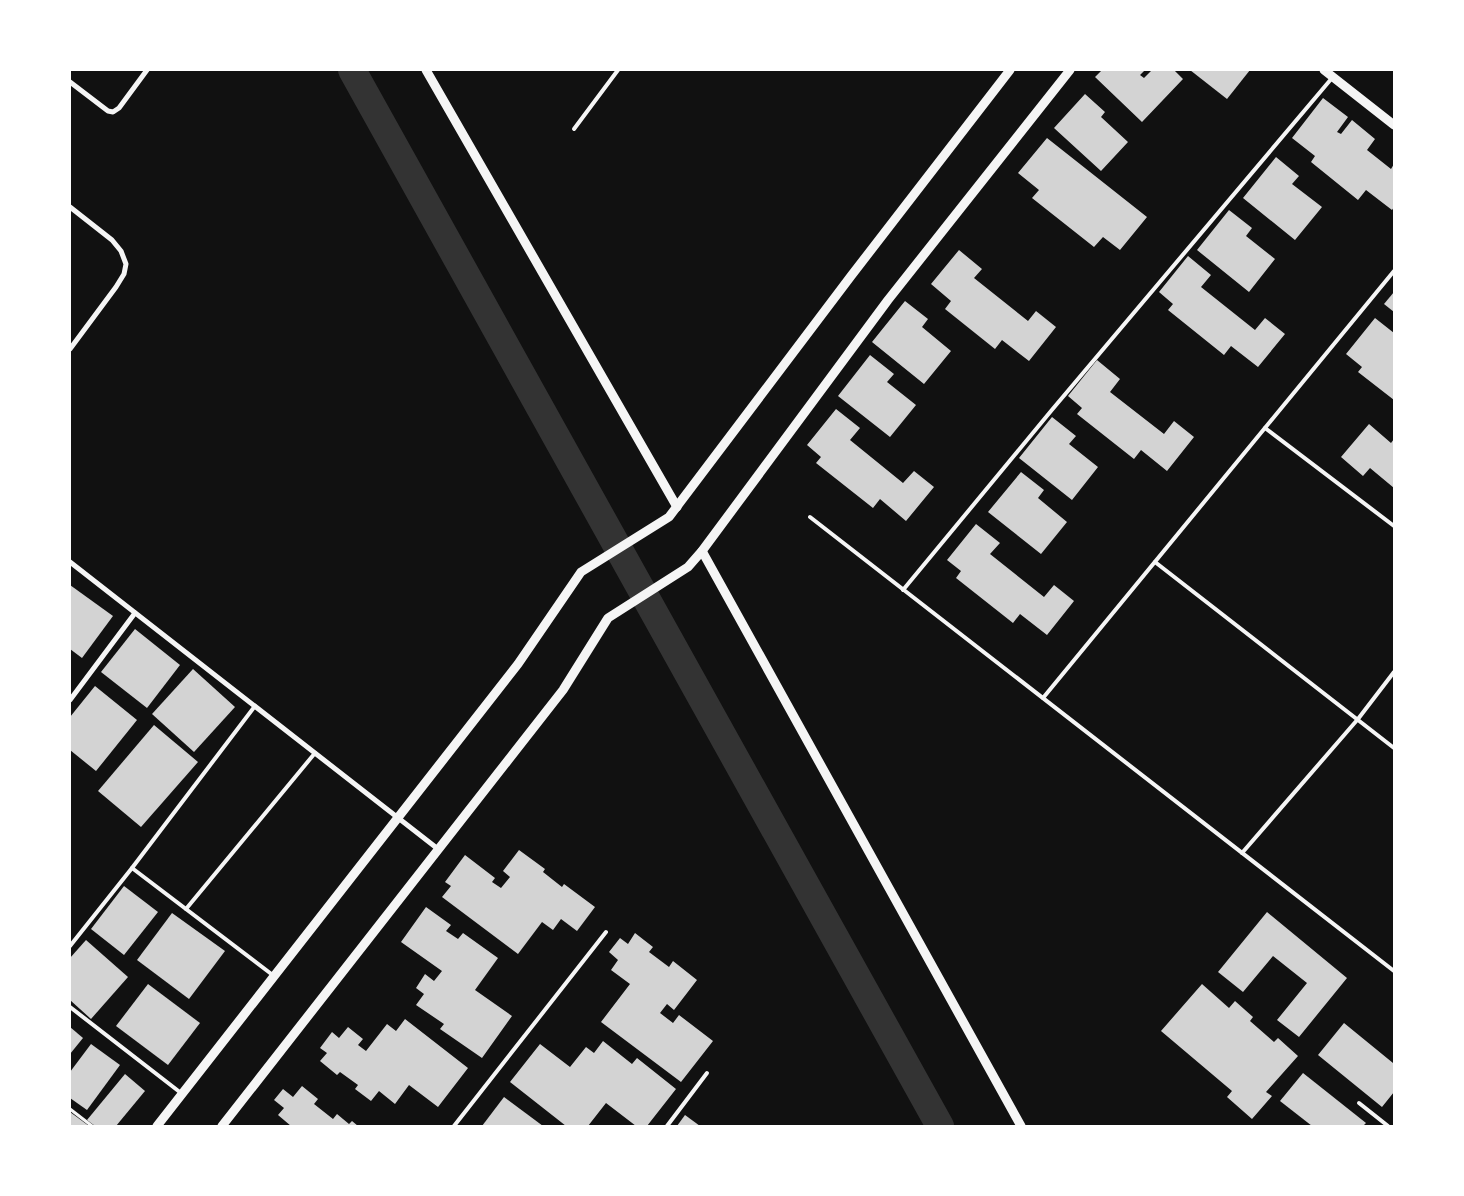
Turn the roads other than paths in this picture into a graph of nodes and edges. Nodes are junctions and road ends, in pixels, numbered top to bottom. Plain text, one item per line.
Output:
1 (147, 70) edge
2 (426, 70) edge
3 (618, 70) edge
4 (1010, 70) edge
5 (1070, 70) edge
6 (1324, 70) edge
7 (1333, 77) junction
8 (70, 82) edge
9 (1394, 124) edge
10 (574, 129) dead end
11 (70, 207) edge
12 (1394, 271) edge
13 (70, 349) edge
14 (1265, 428) junction
15 (677, 507) junction
16 (810, 517) dead end
17 (1394, 526) edge
18 (702, 551) junction
19 (70, 562) edge
20 (1155, 562) junction
21 (903, 590) junction
22 (135, 613) junction
23 (1394, 672) edge
24 (1043, 698) junction
25 (70, 700) edge
26 (255, 706) junction
27 (1358, 719) junction
28 (1394, 748) edge
29 (315, 753) junction
30 (398, 818) junction
31 (438, 849) junction
32 (1242, 853) junction
33 (132, 868) junction
34 (186, 909) junction
35 (606, 932) dead end
36 (70, 946) edge
37 (1394, 971) edge
38 (274, 976) junction
39 (70, 1007) edge
40 (707, 1074) dead end
41 (182, 1094) junction
42 (1359, 1103) dead end
43 (156, 1126) edge
44 (222, 1126) edge
45 (454, 1126) edge
46 (667, 1126) edge
47 (1021, 1126) edge
48 (1388, 1126) edge

1 - 8 street
2 - 15 street
3 - 10 lane
4 - 15 street
5 - 18 street
6 - 7 street
7 - 9 street
7 - 21 lane
11 - 13 street
12 - 14 lane
14 - 17 lane
14 - 20 lane
15 - 30 street
16 - 21 lane
18 - 31 street
18 - 47 street
19 - 22 street
20 - 24 lane
20 - 27 lane
21 - 24 lane
22 - 25 street
22 - 26 street
23 - 27 lane
24 - 32 lane
26 - 29 street
26 - 33 lane
27 - 28 lane
27 - 32 lane
29 - 30 street
29 - 34 lane
30 - 31 street
30 - 38 street
31 - 44 street
32 - 37 lane
33 - 34 lane
33 - 36 lane
34 - 38 lane
35 - 45 lane
38 - 41 street
39 - 41 lane
40 - 46 lane
41 - 43 street
42 - 48 lane

